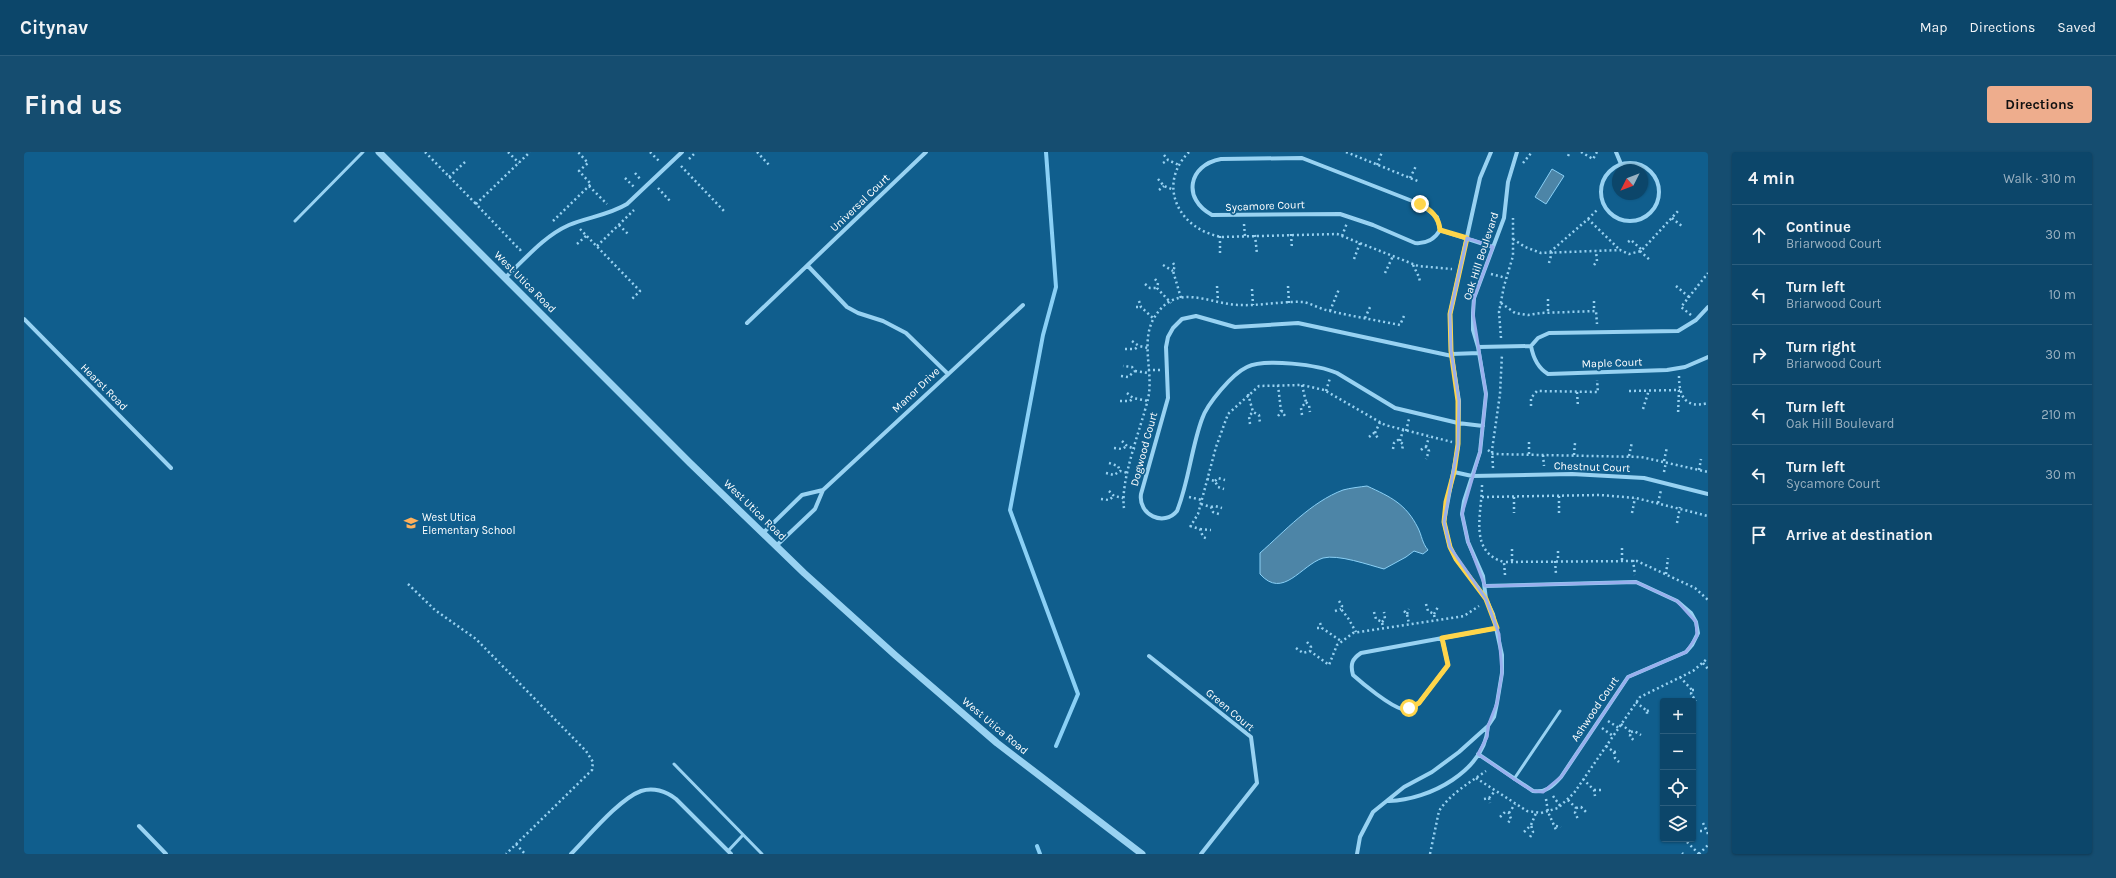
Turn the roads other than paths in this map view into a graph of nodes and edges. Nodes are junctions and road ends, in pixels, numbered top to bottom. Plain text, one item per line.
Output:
1 (362, 152) edge
2 (379, 152) edge
3 (682, 152) edge
4 (926, 152) edge
5 (1491, 152) edge
6 (1517, 152) edge
7 (1616, 152) edge
8 (1621, 164) junction
9 (296, 221) dead end
10 (1440, 230) junction
11 (1467, 238) junction
12 (1493, 247) junction
13 (808, 266) junction
14 (505, 278) junction
15 (1023, 305) dead end
16 (1708, 306) edge
17 (24, 319) edge
18 (747, 323) dead end
19 (1530, 346) junction
20 (1478, 347) junction
21 (1479, 353) junction
22 (1451, 355) junction
23 (1708, 358) edge
24 (947, 373) junction
25 (1458, 423) junction
26 (1483, 426) junction
27 (171, 468) dead end
28 (1454, 472) junction
29 (1472, 476) junction
30 (823, 490) junction
31 (1708, 494) edge
32 (763, 533) junction
33 (776, 546) junction
34 (1485, 586) junction
35 (1486, 599) junction
36 (1497, 628) junction
37 (1442, 638) junction
38 (1149, 656) dead end
39 (1560, 711) dead end
40 (1488, 726) junction
41 (1478, 754) junction
42 (674, 764) dead end
43 (1514, 779) junction
44 (1389, 801) junction
45 (139, 826) dead end
46 (743, 835) junction
47 (729, 852) edge
48 (166, 854) edge
49 (571, 854) edge
50 (762, 854) edge
51 (1142, 854) edge
52 (1201, 854) edge
53 (1357, 854) edge

1 - 9 lane
2 - 14 street, West Utica Road
3 - 14 street
4 - 13 street, Universal Court
5 - 11 street, Oak Hill Boulevard
6 - 12 street, Oak Hill Boulevard
7 - 8 street
8 - 8 street
10 - 10 street, Sycamore Court
10 - 11 street
11 - 12 street
11 - 22 street, Oak Hill Boulevard
12 - 20 street, Oak Hill Boulevard
13 - 18 street, Universal Court
13 - 24 street
14 - 32 street, West Utica Road
15 - 24 street, Manor Drive
16 - 19 street
17 - 27 street, Hearst Road
19 - 20 street
19 - 23 street, Maple Court
20 - 21 street, Oak Hill Boulevard
21 - 22 street
21 - 26 street, Oak Hill Boulevard
22 - 25 street, Oak Hill Boulevard
22 - 25 street, Dogwood Court
24 - 30 street, Manor Drive
25 - 26 street
25 - 28 street, Oak Hill Boulevard
26 - 29 street, Oak Hill Boulevard
28 - 29 street, Chestnut Court
28 - 35 street, Oak Hill Boulevard
29 - 31 street, Chestnut Court
29 - 34 street, Oak Hill Boulevard
30 - 32 street, Manor Drive
30 - 33 street, Manor Drive
32 - 33 street, West Utica Road
33 - 51 street, West Utica Road
34 - 35 street, Oak Hill Boulevard
34 - 43 street, Ashwood Court
35 - 36 street, Oak Hill Boulevard
36 - 37 street
36 - 40 street, Oak Hill Boulevard
37 - 37 street
38 - 52 street, Green Court
39 - 43 lane
40 - 41 street, Oak Hill Boulevard
40 - 44 street, Oak Hill Boulevard
41 - 43 street, Ashwood Court
41 - 44 street, Oak Hill Boulevard
42 - 46 lane
44 - 53 street, Oak Hill Boulevard
45 - 48 street
46 - 47 lane
46 - 50 lane
47 - 49 street

